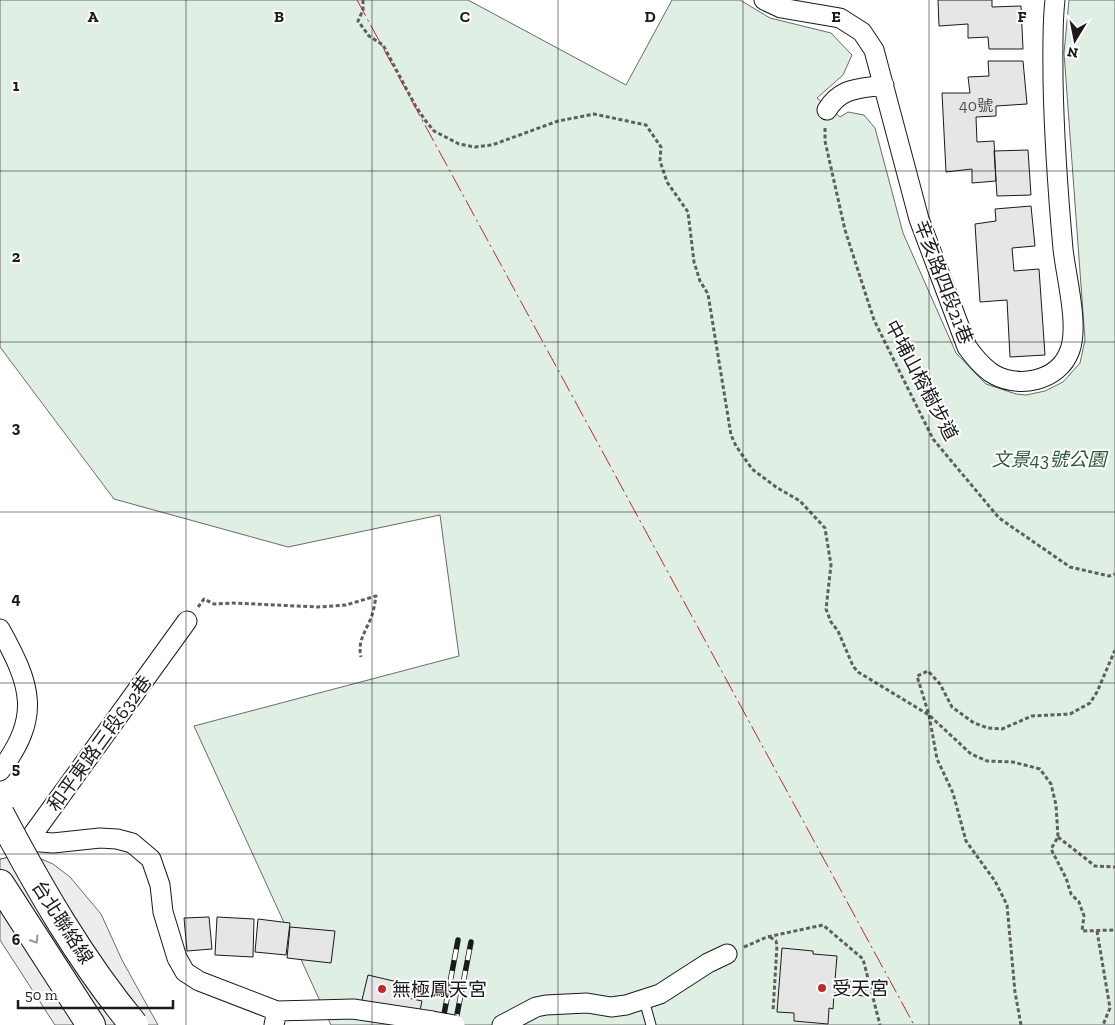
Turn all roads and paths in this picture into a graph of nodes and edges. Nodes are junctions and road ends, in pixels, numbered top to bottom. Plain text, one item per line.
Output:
1 (363, 0) edge
2 (764, 0) edge
3 (1056, 0) edge
4 (884, 85) junction
5 (827, 110) joint
6 (1115, 574) edge
7 (187, 621) joint
8 (0, 629) edge
9 (1115, 650) edge
10 (361, 657) dead end
11 (930, 716) junction
12 (0, 771) edge
13 (0, 814) edge
14 (1058, 836) junction
15 (28, 841) junction
16 (0, 849) edge
17 (1115, 867) edge
18 (0, 884) edge
19 (1115, 930) edge
20 (1097, 931) junction
21 (767, 937) junction
22 (727, 954) joint
23 (644, 1000) junction
24 (773, 1011) dead end
25 (276, 1018) edge
26 (90, 1025) edge
27 (134, 1025) edge
28 (455, 1025) edge
29 (502, 1025) edge
30 (651, 1025) edge
31 (880, 1025) edge
32 (1021, 1025) edge
33 (1103, 1025) edge

1 - 11 path
2 - 4 street, 辛亥路四段21巷
3 - 4 street, 辛亥路四段21巷
4 - 5 street
5 - 6 path, 中埔山榕樹步道
7 - 10 path
7 - 15 street, 和平東路三段632巷
8 - 12 street
9 - 11 path
11 - 14 path
11 - 32 path
13 - 27 highway, 台北聯絡線, bridge
14 - 17 path
14 - 20 path
15 - 16 street
15 - 25 street
18 -> 26 highway, 台北聯絡線
19 - 20 path
20 - 33 path
21 - 22 path
21 - 24 path
21 - 31 path
22 - 23 street
23 - 29 street
23 - 30 lane
25 - 28 street, bridge

